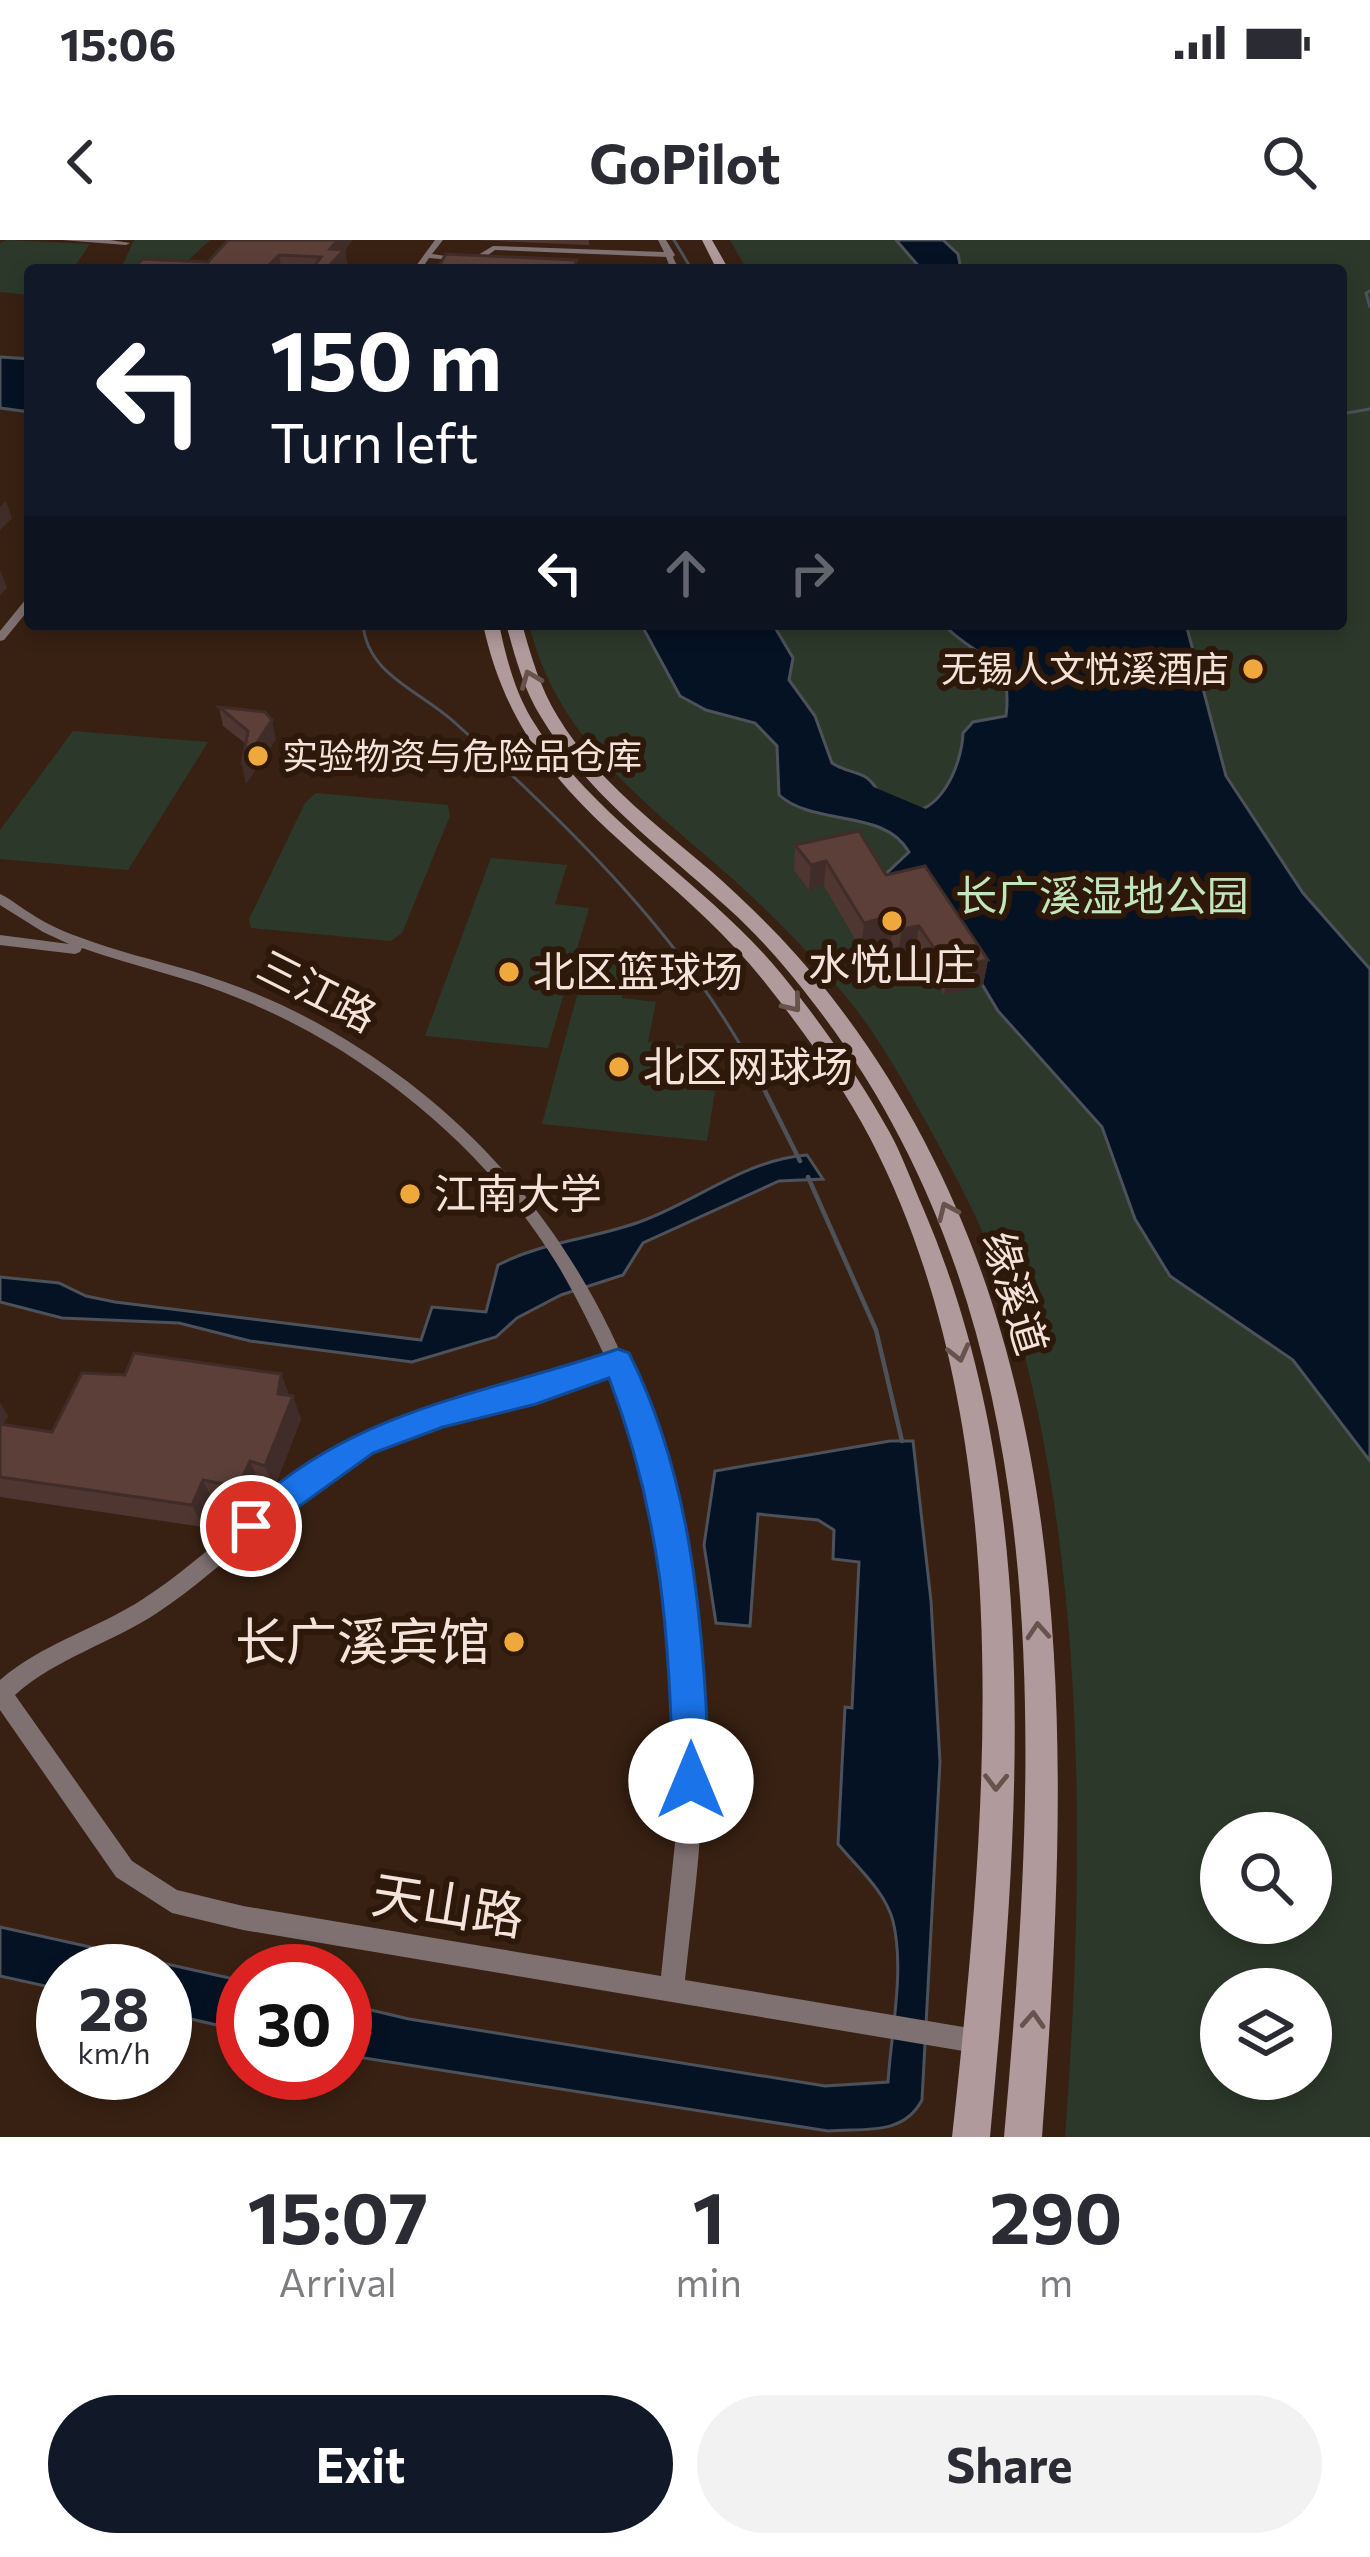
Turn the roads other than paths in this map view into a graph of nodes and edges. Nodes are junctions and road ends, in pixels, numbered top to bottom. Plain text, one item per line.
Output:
1 (66, 240) edge
2 (439, 240) edge
3 (662, 240) edge
4 (89, 241) edge
5 (107, 242) edge
6 (126, 243) edge
7 (605, 253) junction
8 (670, 255) junction
9 (428, 256) junction
10 (422, 264) edge
11 (470, 264) edge
12 (476, 264) edge
13 (600, 264) edge
14 (673, 264) edge
15 (24, 608) edge
16 (492, 630) edge
17 (516, 630) edge
18 (0, 638) edge
19 (0, 898) edge
20 (0, 940) edge
21 (129, 959) junction
22 (618, 1362) junction
23 (1, 1692) edge
24 (672, 1988) junction
25 (981, 2042) junction
26 (970, 2137) edge
27 (1023, 2137) edge

1 - 4 street
2 - 9 street
3 - 8 street
4 - 5 street
5 - 6 street
7 - 8 street
7 - 12 street
7 - 13 street
8 - 14 street
9 - 10 street
9 - 11 street
15 - 18 street
16 -> 25 main road, 缘溪道
27 -> 17 main road, 缘溪道
19 - 21 street, 三江路
20 - 21 street
21 - 22 street, 三江路
22 - 23 street
22 - 24 street
23 - 24 street, 天山路
24 - 25 street, 天山路
25 - 26 main road, 缘溪道

